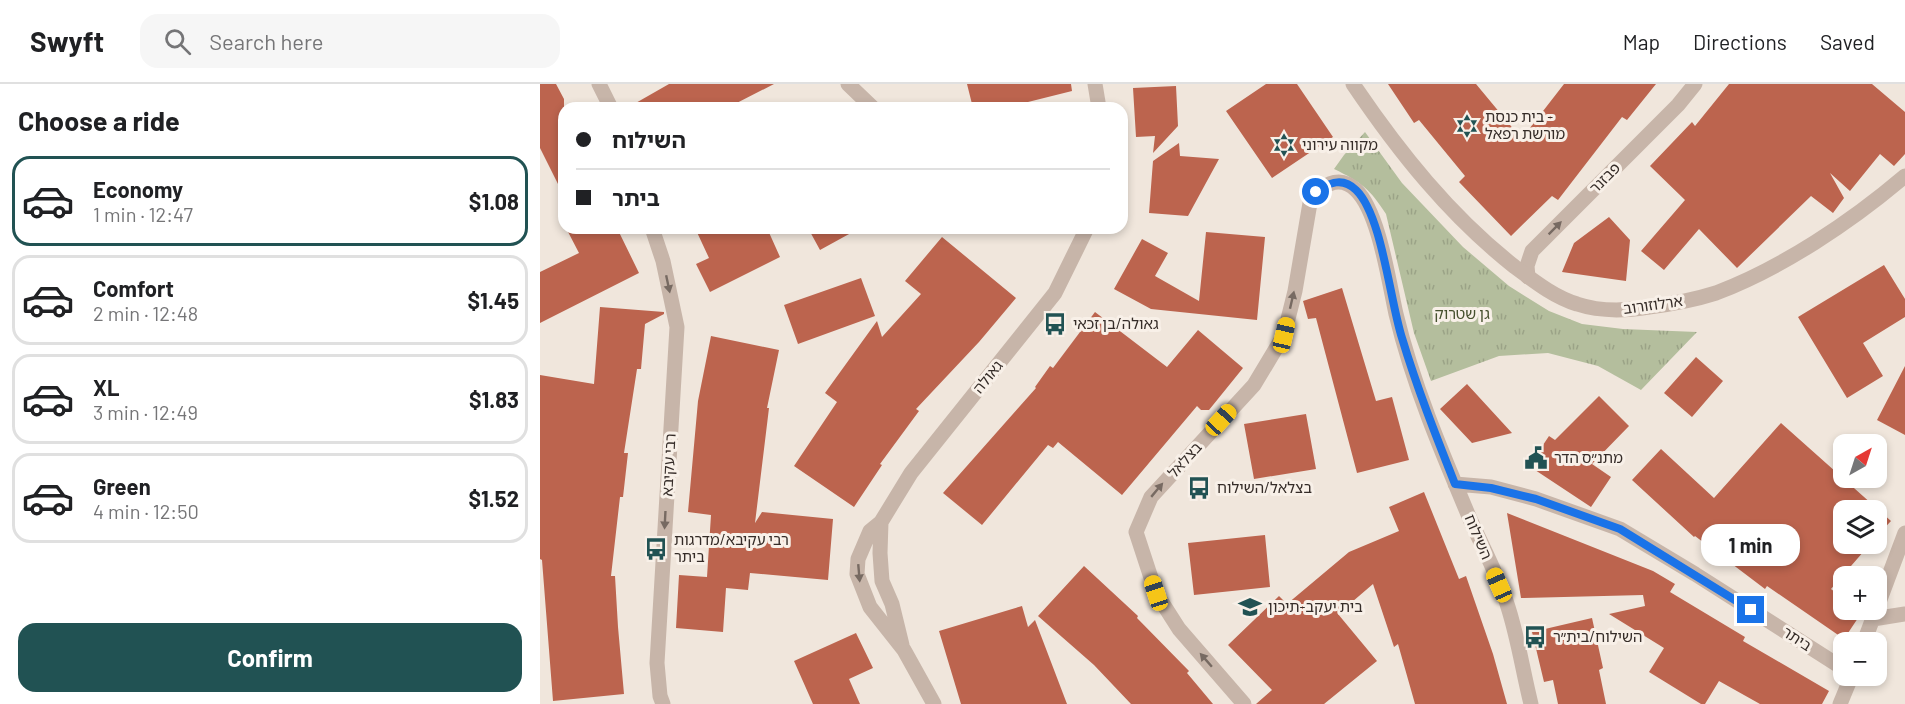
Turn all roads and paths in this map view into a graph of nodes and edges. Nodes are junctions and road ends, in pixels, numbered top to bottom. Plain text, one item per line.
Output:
1 (599, 84) edge
2 (848, 84) edge
3 (1095, 84) edge
4 (1353, 84) edge
5 (1695, 84) edge
6 (608, 102) edge
7 (867, 102) edge
8 (1098, 102) edge
9 (1905, 176) edge
10 (1310, 203) joint
11 (654, 234) edge
12 (1084, 234) edge
13 (1528, 277) junction
14 (1455, 484) junction
15 (881, 522) junction
16 (1905, 533) edge
17 (1887, 582) edge
18 (1905, 614) edge
19 (1887, 617) edge
20 (1873, 620) edge
21 (1868, 632) edge
22 (904, 650) junction
23 (1833, 662) edge
24 (1847, 686) edge
25 (663, 704) edge
26 (934, 704) edge
27 (1244, 704) edge
28 (1531, 704) edge
29 (1840, 704) edge

1 - 6 street
2 - 7 street
3 - 8 street
4 - 13 street, ארלוזורוב
13 -> 5 street, פבזנר
9 - 13 street, ארלוזורוב
10 - 14 street, השילוח
27 -> 10 street, בצלאל
11 -> 25 street, רבי עקיבא
12 - 15 street, גאולה
14 - 23 street, ביתר
14 - 28 street, השילוח
15 - 22 street, גאולה
15 -> 22 street, גאולה
16 - 17 street
18 - 19 street
20 - 21 street
22 - 26 street, גאולה
24 - 29 street

